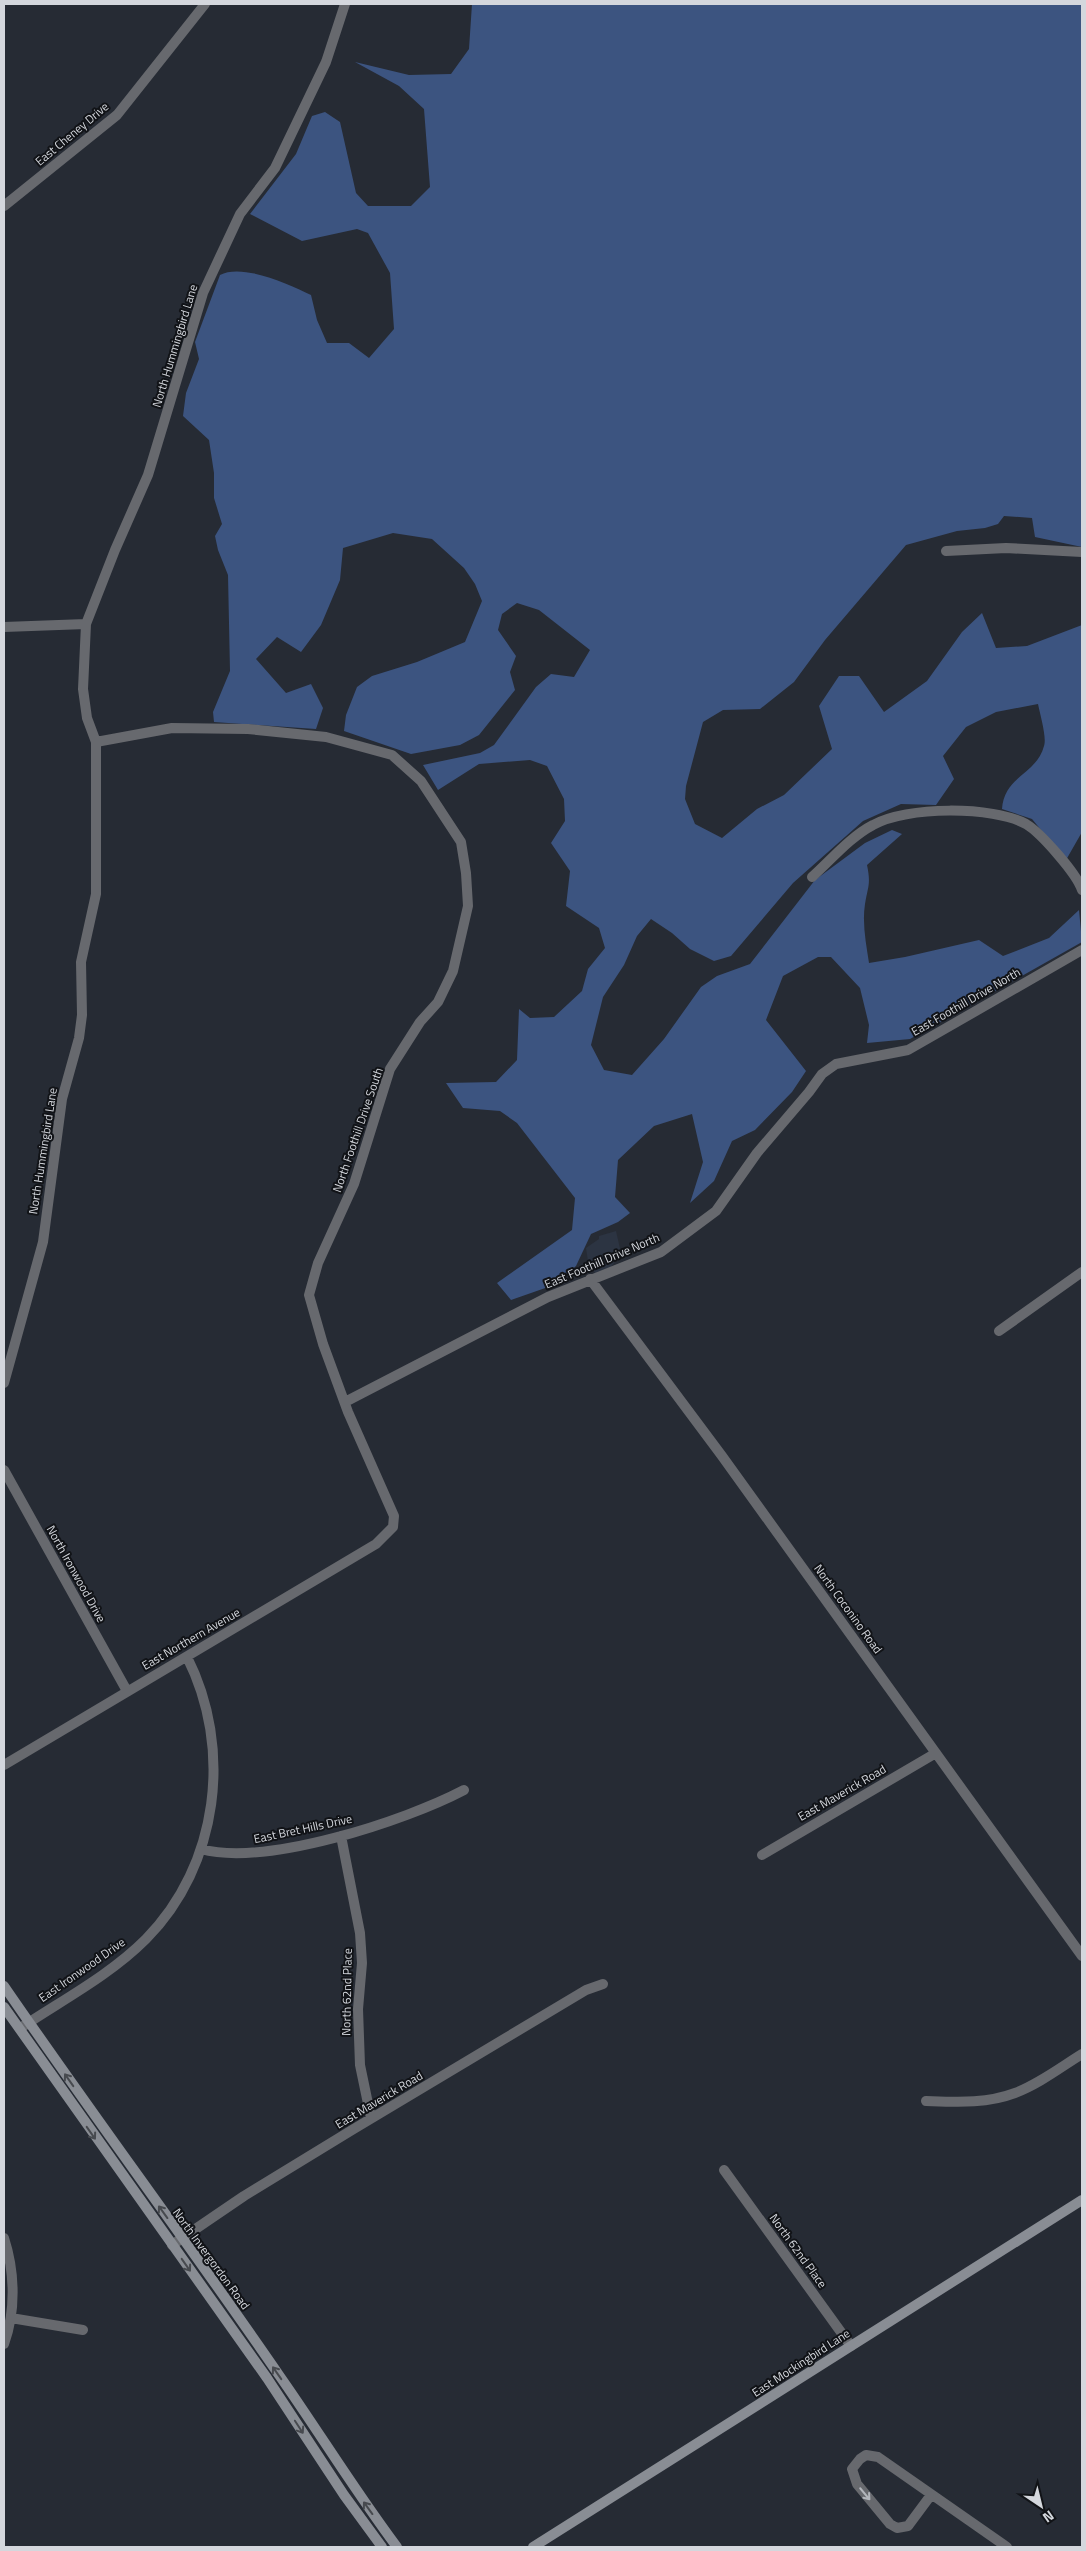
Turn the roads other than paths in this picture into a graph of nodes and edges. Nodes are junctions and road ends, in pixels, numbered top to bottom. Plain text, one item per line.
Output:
1 (205, 4) edge
2 (345, 4) edge
3 (4, 206) edge
4 (946, 551) dead end
5 (1082, 552) edge
6 (86, 624) junction
7 (4, 627) edge
8 (96, 742) junction
9 (1080, 874) edge
10 (812, 877) dead end
11 (1082, 890) edge
12 (1082, 950) edge
13 (1082, 1272) edge
14 (590, 1279) junction
15 (999, 1331) dead end
16 (4, 1383) edge
17 (345, 1402) junction
18 (4, 1470) edge
19 (389, 1532) joint
20 (187, 1657) junction
21 (127, 1691) junction
22 (936, 1753) junction
23 (4, 1765) edge
24 (464, 1790) dead end
25 (342, 1836) junction
26 (201, 1849) junction
27 (762, 1854) dead end
28 (1082, 1956) edge
29 (603, 1984) dead end
30 (4, 1986) edge
31 (4, 2007) edge
32 (29, 2022) junction
33 (19, 2029) junction
34 (1082, 2054) edge
35 (926, 2101) dead end
36 (371, 2118) junction
37 (724, 2170) dead end
38 (1082, 2200) edge
39 (4, 2238) edge
40 (182, 2238) junction
41 (172, 2245) junction
42 (11, 2318) junction
43 (83, 2330) dead end
44 (4, 2344) edge
45 (851, 2346) junction
46 (931, 2495) junction
47 (382, 2547) edge
48 (396, 2547) edge
49 (533, 2547) edge
50 (1007, 2547) edge

1 - 3 street, East Cheney Drive
2 - 6 street, North Hummingbird Lane
4 - 5 street
6 - 7 street
6 - 8 street, North Hummingbird Lane
8 - 16 street, North Hummingbird Lane
8 - 17 street, North Foothill Drive South
9 - 10 street
9 - 11 street
12 - 14 street, East Foothill Drive North
13 - 15 street
14 - 17 street, East Foothill Drive North
14 - 22 street, North Coconino Road
17 - 19 street, North Foothill Drive South
18 - 21 street, North Ironwood Drive
19 - 20 street, East Northern Avenue
20 - 21 street, East Northern Avenue
20 - 26 street
21 - 23 street, East Northern Avenue
22 - 27 street, East Maverick Road
22 - 28 street, North Coconino Road
24 - 25 street, East Bret Hills Drive
25 - 26 street, East Bret Hills Drive
25 - 36 street, North 62nd Place
26 - 32 street, East Ironwood Drive
29 - 36 street, East Maverick Road
30 - 32 street, North Invergordon Road
31 - 33 street, North Invergordon Road
32 - 33 street, East Ironwood Drive
40 -> 32 street, North Invergordon Road
33 -> 41 street, North Invergordon Road
34 - 35 street
36 - 40 street, East Maverick Road
37 - 45 street, North 62nd Place
38 - 45 street, East Mockingbird Lane
39 - 42 street
40 - 41 street, East Maverick Road
48 -> 40 street, North Invergordon Road
41 -> 47 street, North Invergordon Road
42 - 43 street
42 - 44 street
45 - 49 street, East Mockingbird Lane
46 -> 46 street
46 - 50 street

